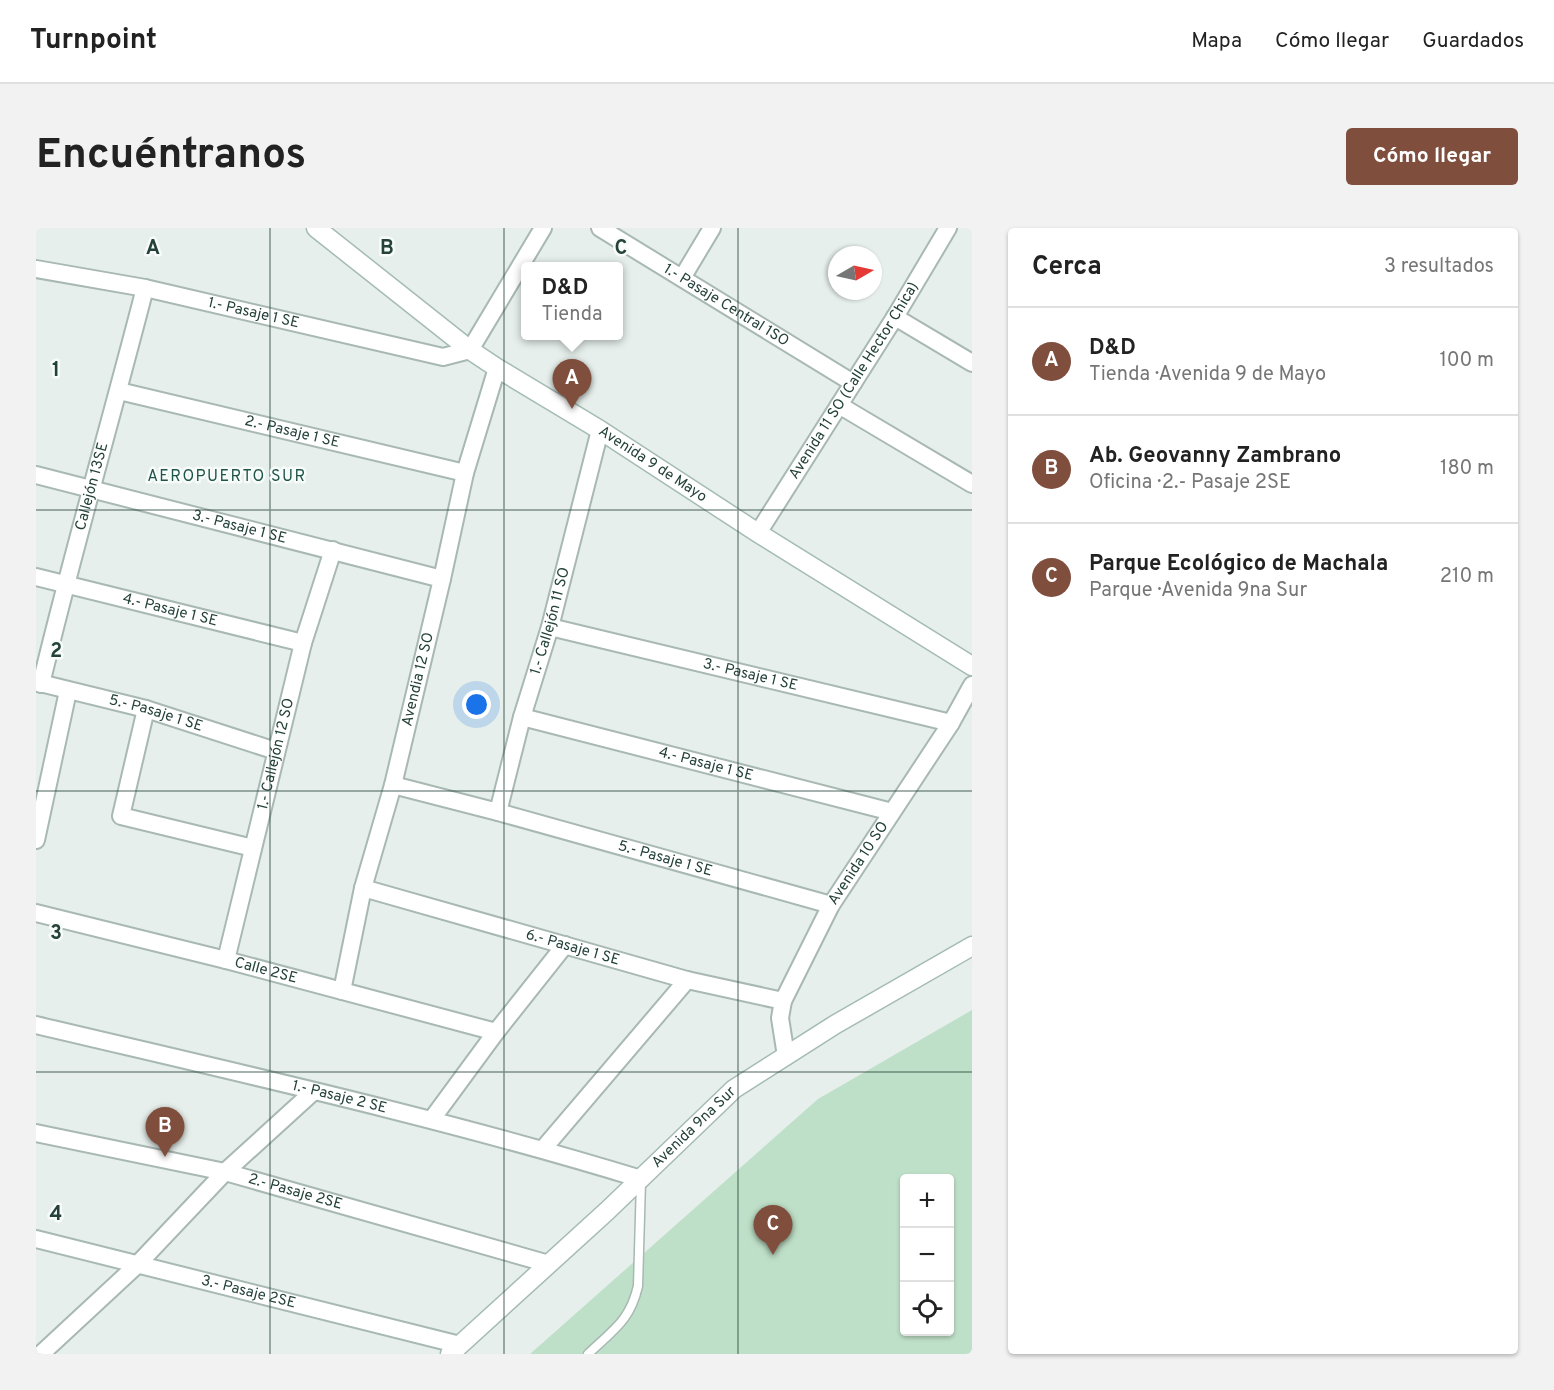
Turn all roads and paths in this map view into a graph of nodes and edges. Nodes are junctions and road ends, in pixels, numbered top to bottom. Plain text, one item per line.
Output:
1 (316, 228) edge
2 (543, 228) edge
3 (600, 228) edge
4 (712, 228) edge
5 (948, 228) edge
6 (523, 262) edge
7 (521, 265) edge
8 (36, 268) edge
9 (682, 278) junction
10 (145, 288) junction
11 (895, 317) junction
12 (470, 350) junction
13 (972, 363) edge
14 (496, 368) junction
15 (853, 383) junction
16 (119, 392) junction
17 (839, 405) junction
18 (600, 430) junction
19 (465, 473) junction
20 (36, 475) edge
21 (972, 484) edge
22 (92, 488) junction
23 (758, 533) junction
24 (333, 550) junction
25 (36, 577) edge
26 (442, 579) junction
27 (65, 583) junction
28 (550, 627) junction
29 (303, 643) junction
30 (972, 666) edge
31 (38, 683) edge
32 (972, 685) edge
33 (68, 691) junction
34 (146, 708) junction
35 (522, 717) junction
36 (951, 723) junction
37 (276, 751) junction
38 (393, 784) junction
39 (498, 812) junction
40 (892, 812) junction
41 (36, 840) edge
42 (253, 848) junction
43 (363, 888) junction
44 (831, 905) junction
45 (36, 913) edge
46 (565, 945) junction
47 (972, 946) edge
48 (226, 960) junction
49 (687, 980) junction
50 (342, 991) junction
51 (783, 1001) junction
52 (36, 1025) edge
53 (496, 1032) junction
54 (786, 1056) junction
55 (314, 1090) junction
56 (432, 1119) junction
57 (36, 1133) edge
58 (543, 1149) junction
59 (225, 1172) junction
60 (641, 1179) junction
61 (36, 1239) edge
62 (549, 1264) junction
63 (136, 1266) junction
64 (455, 1350) edge
65 (44, 1352) edge
66 (588, 1354) edge

1 - 12 street, Avenida 9 de Mayo
2 - 6 street
3 - 9 street, 1.- Pasaje Central 1SO
4 - 9 street
5 - 11 street, Avenida 11 SO (Calle Hector Chica)
7 - 12 street
8 - 10 street, 1.- Pasaje 1 SE
9 - 15 street, 1.- Pasaje Central 1SO
10 - 12 street, 1.- Pasaje 1 SE
10 - 16 street, Callejón 13SE
11 - 13 street
11 - 15 street, Avenida 11 SO (Calle Hector Chica)
12 - 14 street, Avenida 9 de Mayo
14 - 18 street, Avenida 9 de Mayo
14 - 19 street, Avendia 12 SO
15 - 17 street, Avenida 11 SO (Calle Hector Chica)
16 - 19 street, 2.- Pasaje 1 SE
16 - 22 street, Callejón 13SE
17 - 21 street
17 - 23 street, Avenida 11 SO (Calle Hector Chica)
18 - 23 street, Avenida 9 de Mayo
18 - 28 street, 1.- Callejón 11 SO
19 - 26 street, Avendia 12 SO
20 - 22 street, 3.- Pasaje 1 SE
22 - 24 street, 3.- Pasaje 1 SE
22 - 27 street, Callejón 13SE
23 - 30 street, Avenida 9 de Mayo
24 - 26 street, 3.- Pasaje 1 SE
24 - 29 street, 1.- Callejón 12 SO
25 - 27 street, 4.- Pasaje 1 SE
26 - 38 street, Avendia 12 SO
27 - 29 street, 4.- Pasaje 1 SE
27 - 31 street, Callejón 13SE
28 - 35 street, 1.- Callejón 11 SO
28 - 36 street, 3.- Pasaje 1 SE
29 - 37 street, 1.- Callejón 12 SO
31 - 33 street, 5.- Pasaje 1 SE
32 - 36 street, Avenida 10 SO
33 - 34 street, 5.- Pasaje 1 SE
33 - 41 street
34 - 37 street, 5.- Pasaje 1 SE
34 - 42 street
35 - 39 street, 1.- Callejón 11 SO
35 - 40 street, 4.- Pasaje 1 SE
36 - 40 street, Avenida 10 SO
37 - 42 street, 1.- Callejón 12 SO
38 - 39 street, 5.- Pasaje 1 SE
38 - 43 street, Avendia 12 SO
39 - 44 street, 5.- Pasaje 1 SE
40 - 44 street, Avenida 10 SO
42 - 48 street, 1.- Callejón 12 SO
43 - 46 street, 6.- Pasaje 1 SE
43 - 50 street, Avendia 12 SO
44 - 51 street, Avenida 10 SO
45 - 48 street, Calle 2SE
46 - 49 street, 6.- Pasaje 1 SE
46 - 53 street
47 - 54 street, Avenida 9na Sur
48 - 50 street, Calle 2SE
49 - 51 street, 6.- Pasaje 1 SE
49 - 58 street
50 - 53 street, Calle 2SE
51 - 54 street, Avenida 10 SO
52 - 55 street, 1.- Pasaje 2 SE
53 - 56 street
54 - 60 street, Avenida 9na Sur
55 - 56 street, 1.- Pasaje 2 SE
55 - 59 street
56 - 58 street, 1.- Pasaje 2 SE
57 - 59 street, 2.- Pasaje 2SE
58 - 60 street, 1.- Pasaje 2 SE
59 - 62 street, 2.- Pasaje 2SE
59 - 63 street
60 - 62 street, Avenida 9na Sur
60 - 66 lane
61 - 63 street, 3.- Pasaje 2SE
62 - 64 street, Avenida 9na Sur
63 - 64 street, 3.- Pasaje 2SE
63 - 65 street

